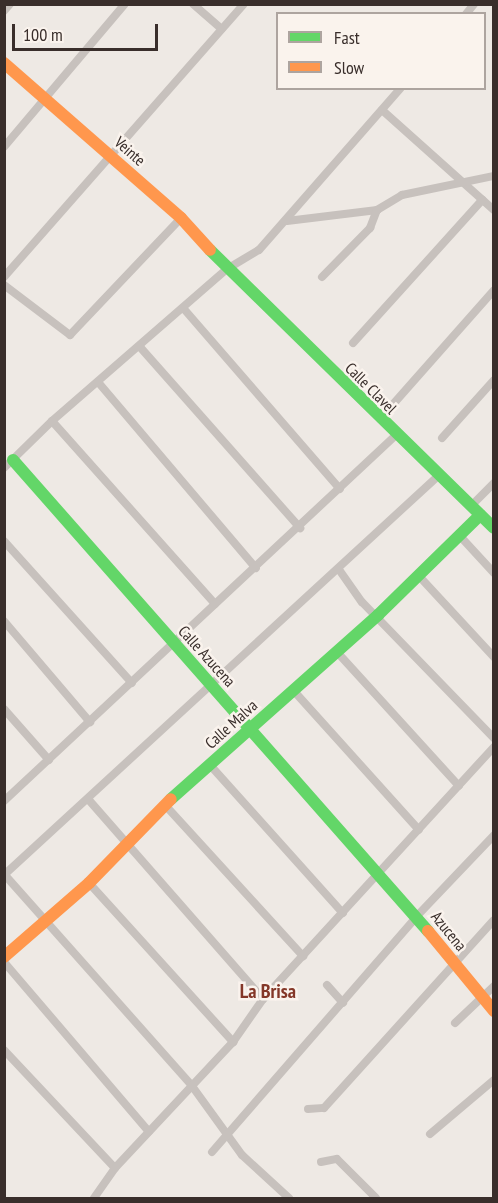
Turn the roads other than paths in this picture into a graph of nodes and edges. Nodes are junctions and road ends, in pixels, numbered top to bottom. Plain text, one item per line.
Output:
1 (10, 4) edge
2 (126, 4) edge
3 (194, 4) edge
4 (244, 4) edge
5 (4, 11) edge
6 (222, 29) junction
7 (4, 63) edge
8 (399, 90) edge
9 (44, 99) junction
10 (382, 110) junction
11 (4, 147) edge
12 (113, 158) junction
13 (494, 176) edge
14 (464, 183) junction
15 (482, 200) junction
16 (377, 210) junction
17 (494, 210) edge
18 (181, 218) junction
19 (287, 221) junction
20 (227, 269) junction
21 (4, 277) edge
22 (322, 277) dead end
23 (4, 285) edge
24 (494, 290) edge
25 (184, 309) junction
26 (353, 343) dead end
27 (140, 346) junction
28 (494, 380) edge
29 (98, 382) junction
30 (380, 418) junction
31 (52, 421) junction
32 (395, 435) junction
33 (442, 438) dead end
34 (9, 464) edge
35 (438, 476) junction
36 (494, 483) edge
37 (340, 489) junction
38 (475, 511) junction
39 (300, 528) junction
40 (494, 528) edge
41 (459, 535) junction
42 (4, 541) edge
43 (256, 568) junction
44 (340, 571) junction
45 (494, 573) edge
46 (418, 574) junction
47 (215, 604) junction
48 (378, 615) junction
49 (4, 621) edge
50 (173, 644) junction
51 (337, 652) junction
52 (494, 657) edge
53 (132, 682) junction
54 (210, 685) junction
55 (293, 690) junction
56 (4, 710) edge
57 (90, 722) junction
58 (251, 729) junction
59 (494, 738) edge
60 (494, 747) edge
61 (49, 760) junction
62 (210, 765) junction
63 (459, 786) junction
64 (6, 797) edge
65 (88, 799) junction
66 (165, 805) junction
67 (419, 830) junction
68 (494, 835) edge
69 (124, 843) junction
70 (380, 872) junction
71 (5, 875) edge
72 (89, 883) junction
73 (343, 913) junction
74 (416, 917) junction
75 (45, 920) junction
76 (494, 920) edge
77 (303, 956) junction
78 (4, 957) edge
79 (4, 962) edge
80 (454, 964) junction
81 (327, 985) dead end
82 (494, 986) edge
83 (483, 998) junction
84 (263, 999) junction
85 (343, 1003) junction
86 (494, 1011) edge
87 (455, 1023) dead end
88 (233, 1042) junction
89 (4, 1050) edge
90 (494, 1080) edge
91 (192, 1086) junction
92 (308, 1109) dead end
93 (149, 1132) junction
94 (430, 1134) dead end
95 (226, 1137) junction
96 (212, 1152) dead end
97 (321, 1162) dead end
98 (115, 1168) junction
99 (94, 1198) edge
100 (289, 1198) edge
101 (376, 1198) edge

1 - 5 street
2 - 9 street
3 - 6 street
4 - 6 street
6 - 12 street
7 - 9 street, Veinte
8 - 10 street
9 - 11 street
9 - 12 street, Veinte
10 - 14 street
10 - 19 street
12 - 18 street, Veinte
12 - 21 street
13 - 14 street
14 - 15 street
14 - 16 street
15 - 17 street
15 - 26 street
16 - 19 street
16 - 22 street
18 - 20 street, Veinte
18 - 23 street
19 - 20 street
20 - 25 street
20 - 30 street, Calle Clavel
24 - 30 street
25 - 27 street
25 - 37 street
27 - 29 street
27 - 39 street
28 - 33 street
29 - 31 street
29 - 43 street
30 - 32 street, Calle Clavel
31 - 34 street
31 - 47 street
32 - 35 street, Calle Clavel
32 - 37 street
34 - 50 street, Calle Azucena
35 - 38 street, Calle Clavel
35 - 44 street
36 - 38 street
37 - 39 street
38 - 40 street, Calle Clavel
38 - 41 street, Calle Malva
39 - 43 street
41 - 45 street
41 - 46 street, Calle Malva
42 - 53 street
43 - 47 street
44 - 48 street
44 - 54 street
46 - 48 street, Calle Malva
46 - 52 street
47 - 50 street
48 - 51 street, Calle Malva
48 - 59 street
49 - 57 street
50 - 53 street
50 - 54 street, Calle Azucena
51 - 55 street, Calle Malva
51 - 63 street
53 - 57 street
54 - 58 street, Calle Azucena
54 - 65 street
55 - 58 street, Calle Malva
55 - 67 street
56 - 61 street
57 - 61 street
58 - 62 street, Calle Malva
58 - 70 street, Calle Azucena
60 - 63 street
61 - 64 street
62 - 66 street, Calle Malva
62 - 73 street
63 - 67 street
65 - 69 street
65 - 71 street
66 - 69 street, Calle Malva
66 - 77 street
67 - 70 street
68 - 74 street
69 - 72 street, Calle Malva
69 - 84 street
70 - 73 street
70 - 74 street, Azucena
71 - 75 street
72 - 75 street, Calle Malva
72 - 88 street
73 - 77 street
74 - 80 street, Azucena
74 - 85 street
75 - 78 street, Calle Malva
75 - 91 street
76 - 80 street
77 - 84 street
79 - 93 street
80 - 83 street, Azucena
80 - 92 street
81 - 85 street
82 - 83 street
83 - 86 street, Azucena
83 - 87 street
84 - 88 street
85 - 95 street
88 - 91 street
89 - 98 street
90 - 94 street
91 - 93 street
91 - 95 street
93 - 98 street
95 - 96 street
95 - 100 street
97 - 101 street
98 - 99 street

